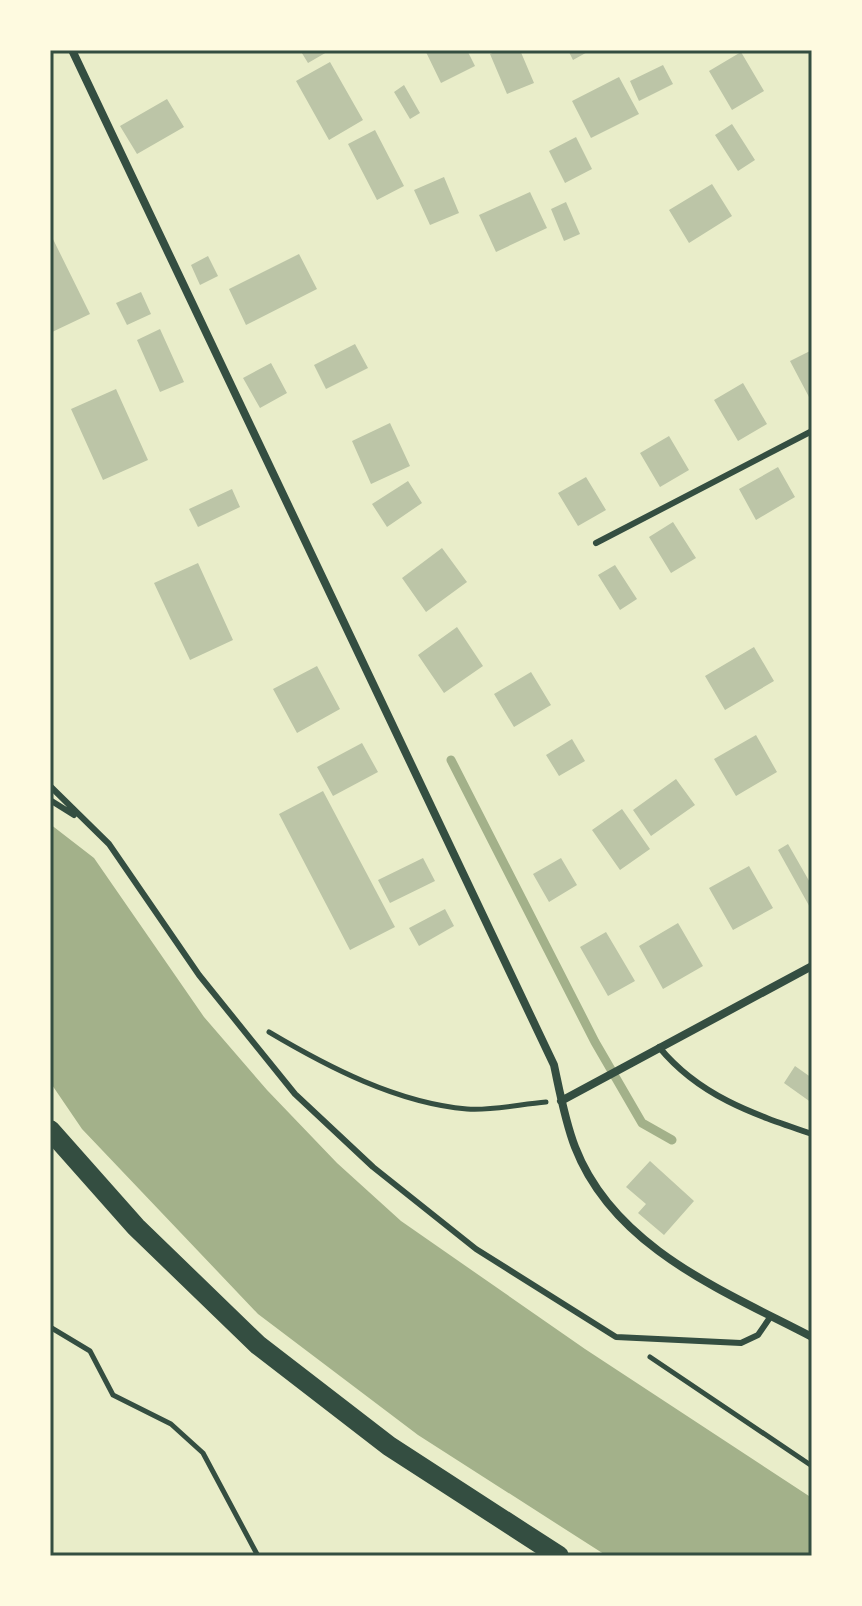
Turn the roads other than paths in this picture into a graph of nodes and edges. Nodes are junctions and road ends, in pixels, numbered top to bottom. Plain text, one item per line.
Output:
1 (72, 50) edge
2 (812, 431) edge
3 (596, 543) dead end
4 (50, 786) edge
5 (50, 800) edge
6 (83, 821) junction
7 (812, 966) edge
8 (659, 1047) junction
9 (561, 1101) junction
10 (50, 1130) edge
11 (812, 1134) edge
12 (771, 1316) junction
13 (812, 1337) edge
14 (559, 1556) edge

1 - 9 street
2 - 3 lane
4 - 6 lane
5 - 6 lane
6 - 12 lane
7 - 8 street
8 - 9 street
8 - 11 lane
9 - 12 street
10 - 14 main road
12 - 13 street

